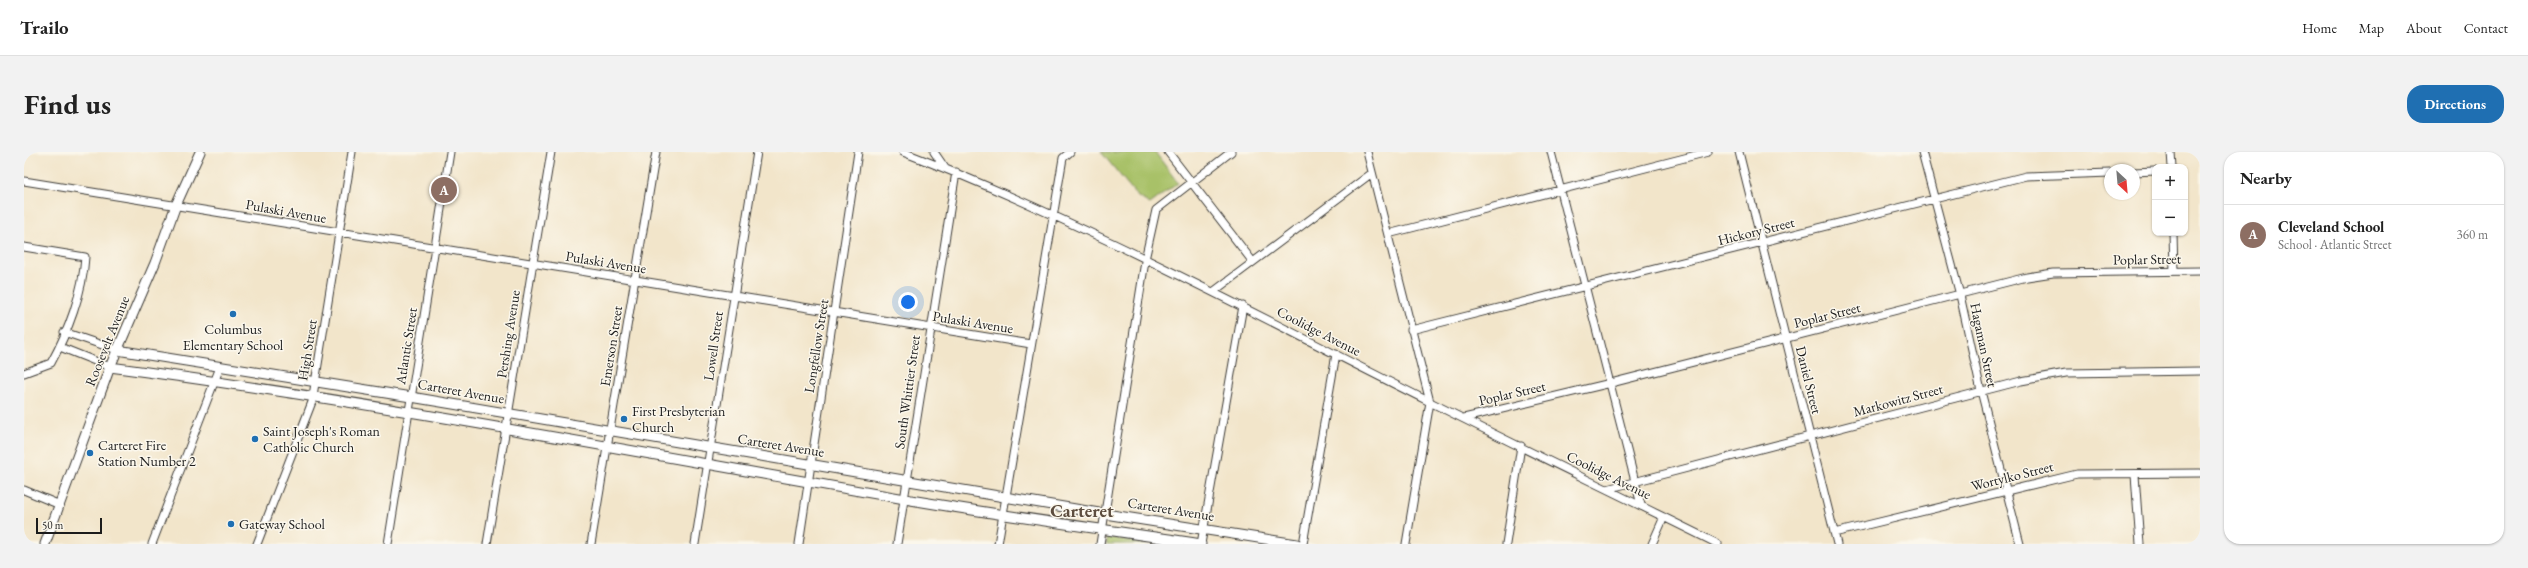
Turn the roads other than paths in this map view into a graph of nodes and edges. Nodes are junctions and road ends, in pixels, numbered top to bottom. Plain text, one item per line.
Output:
1 (200, 152) edge
2 (352, 152) edge
3 (450, 152) edge
4 (551, 152) edge
5 (656, 152) edge
6 (757, 152) edge
7 (858, 152) edge
8 (903, 152) edge
9 (934, 152) edge
10 (1070, 152) edge
11 (1168, 152) edge
12 (1231, 152) edge
13 (1367, 152) edge
14 (1551, 152) edge
15 (1708, 152) edge
16 (1739, 152) edge
17 (1922, 152) edge
18 (2171, 152) edge
19 (2172, 164) edge
20 (946, 169) junction
21 (2152, 171) edge
22 (956, 172) junction
23 (2140, 172) edge
24 (1372, 173) junction
25 (2104, 173) edge
26 (24, 180) edge
27 (1192, 183) junction
28 (1559, 190) junction
29 (1935, 198) junction
30 (176, 205) junction
31 (1054, 214) junction
32 (338, 233) junction
33 (1388, 234) junction
34 (2173, 236) edge
35 (1761, 243) junction
36 (24, 247) edge
37 (434, 248) junction
38 (1145, 257) junction
39 (1253, 262) junction
40 (532, 264) junction
41 (2174, 271) junction
42 (2200, 271) edge
43 (635, 280) junction
44 (1586, 287) junction
45 (1213, 292) junction
46 (1960, 295) junction
47 (734, 296) junction
48 (1243, 306) junction
49 (834, 313) junction
50 (930, 328) junction
51 (1411, 330) junction
52 (64, 332) junction
53 (1786, 339) junction
54 (1031, 344) junction
55 (60, 347) junction
56 (117, 350) junction
57 (1336, 354) junction
58 (110, 367) junction
59 (220, 367) junction
60 (2200, 371) edge
61 (24, 373) edge
62 (215, 382) junction
63 (315, 382) junction
64 (1611, 383) junction
65 (1981, 391) junction
66 (313, 397) junction
67 (411, 397) junction
68 (1430, 402) junction
69 (408, 413) junction
70 (509, 413) junction
71 (1464, 418) junction
72 (506, 428) junction
73 (610, 430) junction
74 (1810, 437) junction
75 (1521, 446) junction
76 (607, 447) junction
77 (712, 448) junction
78 (811, 464) junction
79 (708, 465) junction
80 (2200, 473) edge
81 (2135, 475) junction
82 (808, 481) junction
83 (907, 481) junction
84 (1635, 481) junction
85 (1607, 489) junction
86 (24, 490) edge
87 (2006, 491) junction
88 (1006, 496) junction
89 (904, 499) junction
90 (60, 504) junction
91 (1641, 505) junction
92 (1004, 513) junction
93 (1105, 514) junction
94 (1664, 517) junction
95 (1204, 528) junction
96 (1103, 529) junction
97 (1834, 533) junction
98 (45, 544) edge
99 (152, 544) edge
100 (257, 544) edge
101 (388, 544) edge
102 (488, 544) edge
103 (591, 544) edge
104 (695, 544) edge
105 (799, 544) edge
106 (896, 544) edge
107 (998, 544) edge
108 (1100, 544) edge
109 (1201, 544) edge
110 (1297, 544) edge
111 (1302, 544) edge
112 (1406, 544) edge
113 (1506, 544) edge
114 (1652, 544) edge
115 (1718, 544) edge
116 (1837, 544) edge
117 (2020, 544) edge
118 (2140, 544) edge

1 - 30 street, Roosevelt Avenue
2 - 32 street, High Street
3 - 37 street, Atlantic Street
4 - 40 street, Pershing Avenue
5 - 43 street, Emerson Street
6 - 47 street, Lowell Street
7 - 49 street, Longfellow Street
8 - 20 street, Coolidge Avenue
9 - 20 street
10 - 31 street
11 - 27 street
12 - 27 street
13 - 24 street
14 - 28 street
15 - 28 street
16 - 35 street, Daniel Street
17 - 29 street, Hagaman Street
18 - 19 street
20 - 22 street, Coolidge Avenue
21 - 23 street
22 - 31 street, Coolidge Avenue
22 - 50 street, South Whittier Street
24 - 33 street
24 - 39 street
25 - 29 street, Hickory Street
26 - 30 street, Pulaski Avenue
27 - 38 street
27 - 39 street
28 - 33 street
28 - 44 street
29 - 35 street, Hickory Street
29 - 46 street, Hagaman Street
30 - 32 street, Pulaski Avenue
30 - 56 street, Roosevelt Avenue
31 - 38 street, Coolidge Avenue
31 - 54 street
32 - 37 street, Pulaski Avenue
32 - 63 street, High Street
33 - 51 street
34 - 41 street
35 - 44 street, Hickory Street
35 - 53 street, Daniel Street
36 - 52 street
37 - 40 street, Pulaski Avenue
37 - 67 street, Atlantic Street
38 - 45 street, Coolidge Avenue
38 - 93 street
39 - 45 street
40 - 43 street, Pulaski Avenue
40 - 70 street, Pershing Avenue
41 - 42 street, Poplar Street
41 - 46 street, Poplar Street
43 - 47 street, Pulaski Avenue
43 - 73 street, Emerson Street
44 - 51 street, Hickory Street
44 - 64 street
45 - 48 street, Coolidge Avenue
46 - 53 street, Poplar Street
46 - 65 street, Hagaman Street
47 - 49 street, Pulaski Avenue
47 - 77 street, Lowell Street
48 - 57 street, Coolidge Avenue
48 - 95 street
49 - 50 street, Pulaski Avenue
49 - 78 street, Longfellow Street
50 - 54 street, Pulaski Avenue
50 - 83 street, South Whittier Street
51 - 68 street
52 - 55 street
52 - 56 street
53 - 64 street, Poplar Street
53 - 74 street, Daniel Street
54 - 88 street
55 - 58 street
55 - 61 street
56 - 58 street, Roosevelt Avenue
56 - 59 street, Carteret Avenue
57 - 68 street, Coolidge Avenue
57 - 111 street
58 - 62 street, Carteret Avenue
58 - 90 street, Roosevelt Avenue
59 - 62 street
59 - 63 street, Carteret Avenue
60 - 65 street, Markowitz Street
62 - 66 street, Carteret Avenue
62 - 99 street
63 - 66 street, High Street
63 - 67 street, Carteret Avenue
64 - 71 street, Poplar Street
64 - 84 street
65 - 74 street, Markowitz Street
65 - 87 street, Hagaman Street
66 - 69 street, Carteret Avenue
66 - 100 street, High Street
67 - 69 street, Atlantic Street
67 - 70 street, Carteret Avenue
68 - 71 street, Coolidge Avenue
68 - 112 street
69 - 72 street, Carteret Avenue
69 - 101 street, Atlantic Street
70 - 72 street, Pershing Avenue
70 - 73 street, Carteret Avenue
71 - 75 street, Coolidge Avenue
72 - 76 street, Carteret Avenue
72 - 102 street, Pershing Avenue
73 - 76 street, Emerson Street
73 - 77 street, Carteret Avenue
74 - 84 street, Markowitz Street
74 - 97 street, Daniel Street
75 - 85 street, Coolidge Avenue
75 - 113 street
76 - 79 street, Carteret Avenue
76 - 103 street, Emerson Street
77 - 78 street, Carteret Avenue
77 - 79 street, Lowell Street
78 - 82 street, Longfellow Street
78 - 83 street, Carteret Avenue
79 - 82 street, Carteret Avenue
79 - 104 street, Lowell Street
80 - 81 street, Wortylko Street
81 - 87 street, Wortylko Street
81 - 118 street
82 - 89 street, Carteret Avenue
82 - 105 street, Longfellow Street
83 - 88 street, Carteret Avenue
83 - 89 street, South Whittier Street
84 - 85 street, Markowitz Street
84 - 91 street
85 - 91 street, Coolidge Avenue
86 - 90 street
87 - 97 street, Wortylko Street
87 - 117 street, Hagaman Street
88 - 92 street
88 - 93 street, Carteret Avenue
89 - 92 street, Carteret Avenue
89 - 106 street, South Whittier Street
90 - 98 street, Roosevelt Avenue
91 - 94 street, Coolidge Avenue
92 - 96 street, Carteret Avenue
92 - 107 street
93 - 95 street, Carteret Avenue
93 - 96 street
94 - 114 street
94 - 115 street, Coolidge Avenue
95 - 109 street
95 - 110 street, Carteret Avenue
96 - 108 street
96 - 109 street, Carteret Avenue
97 - 116 street, Daniel Street

